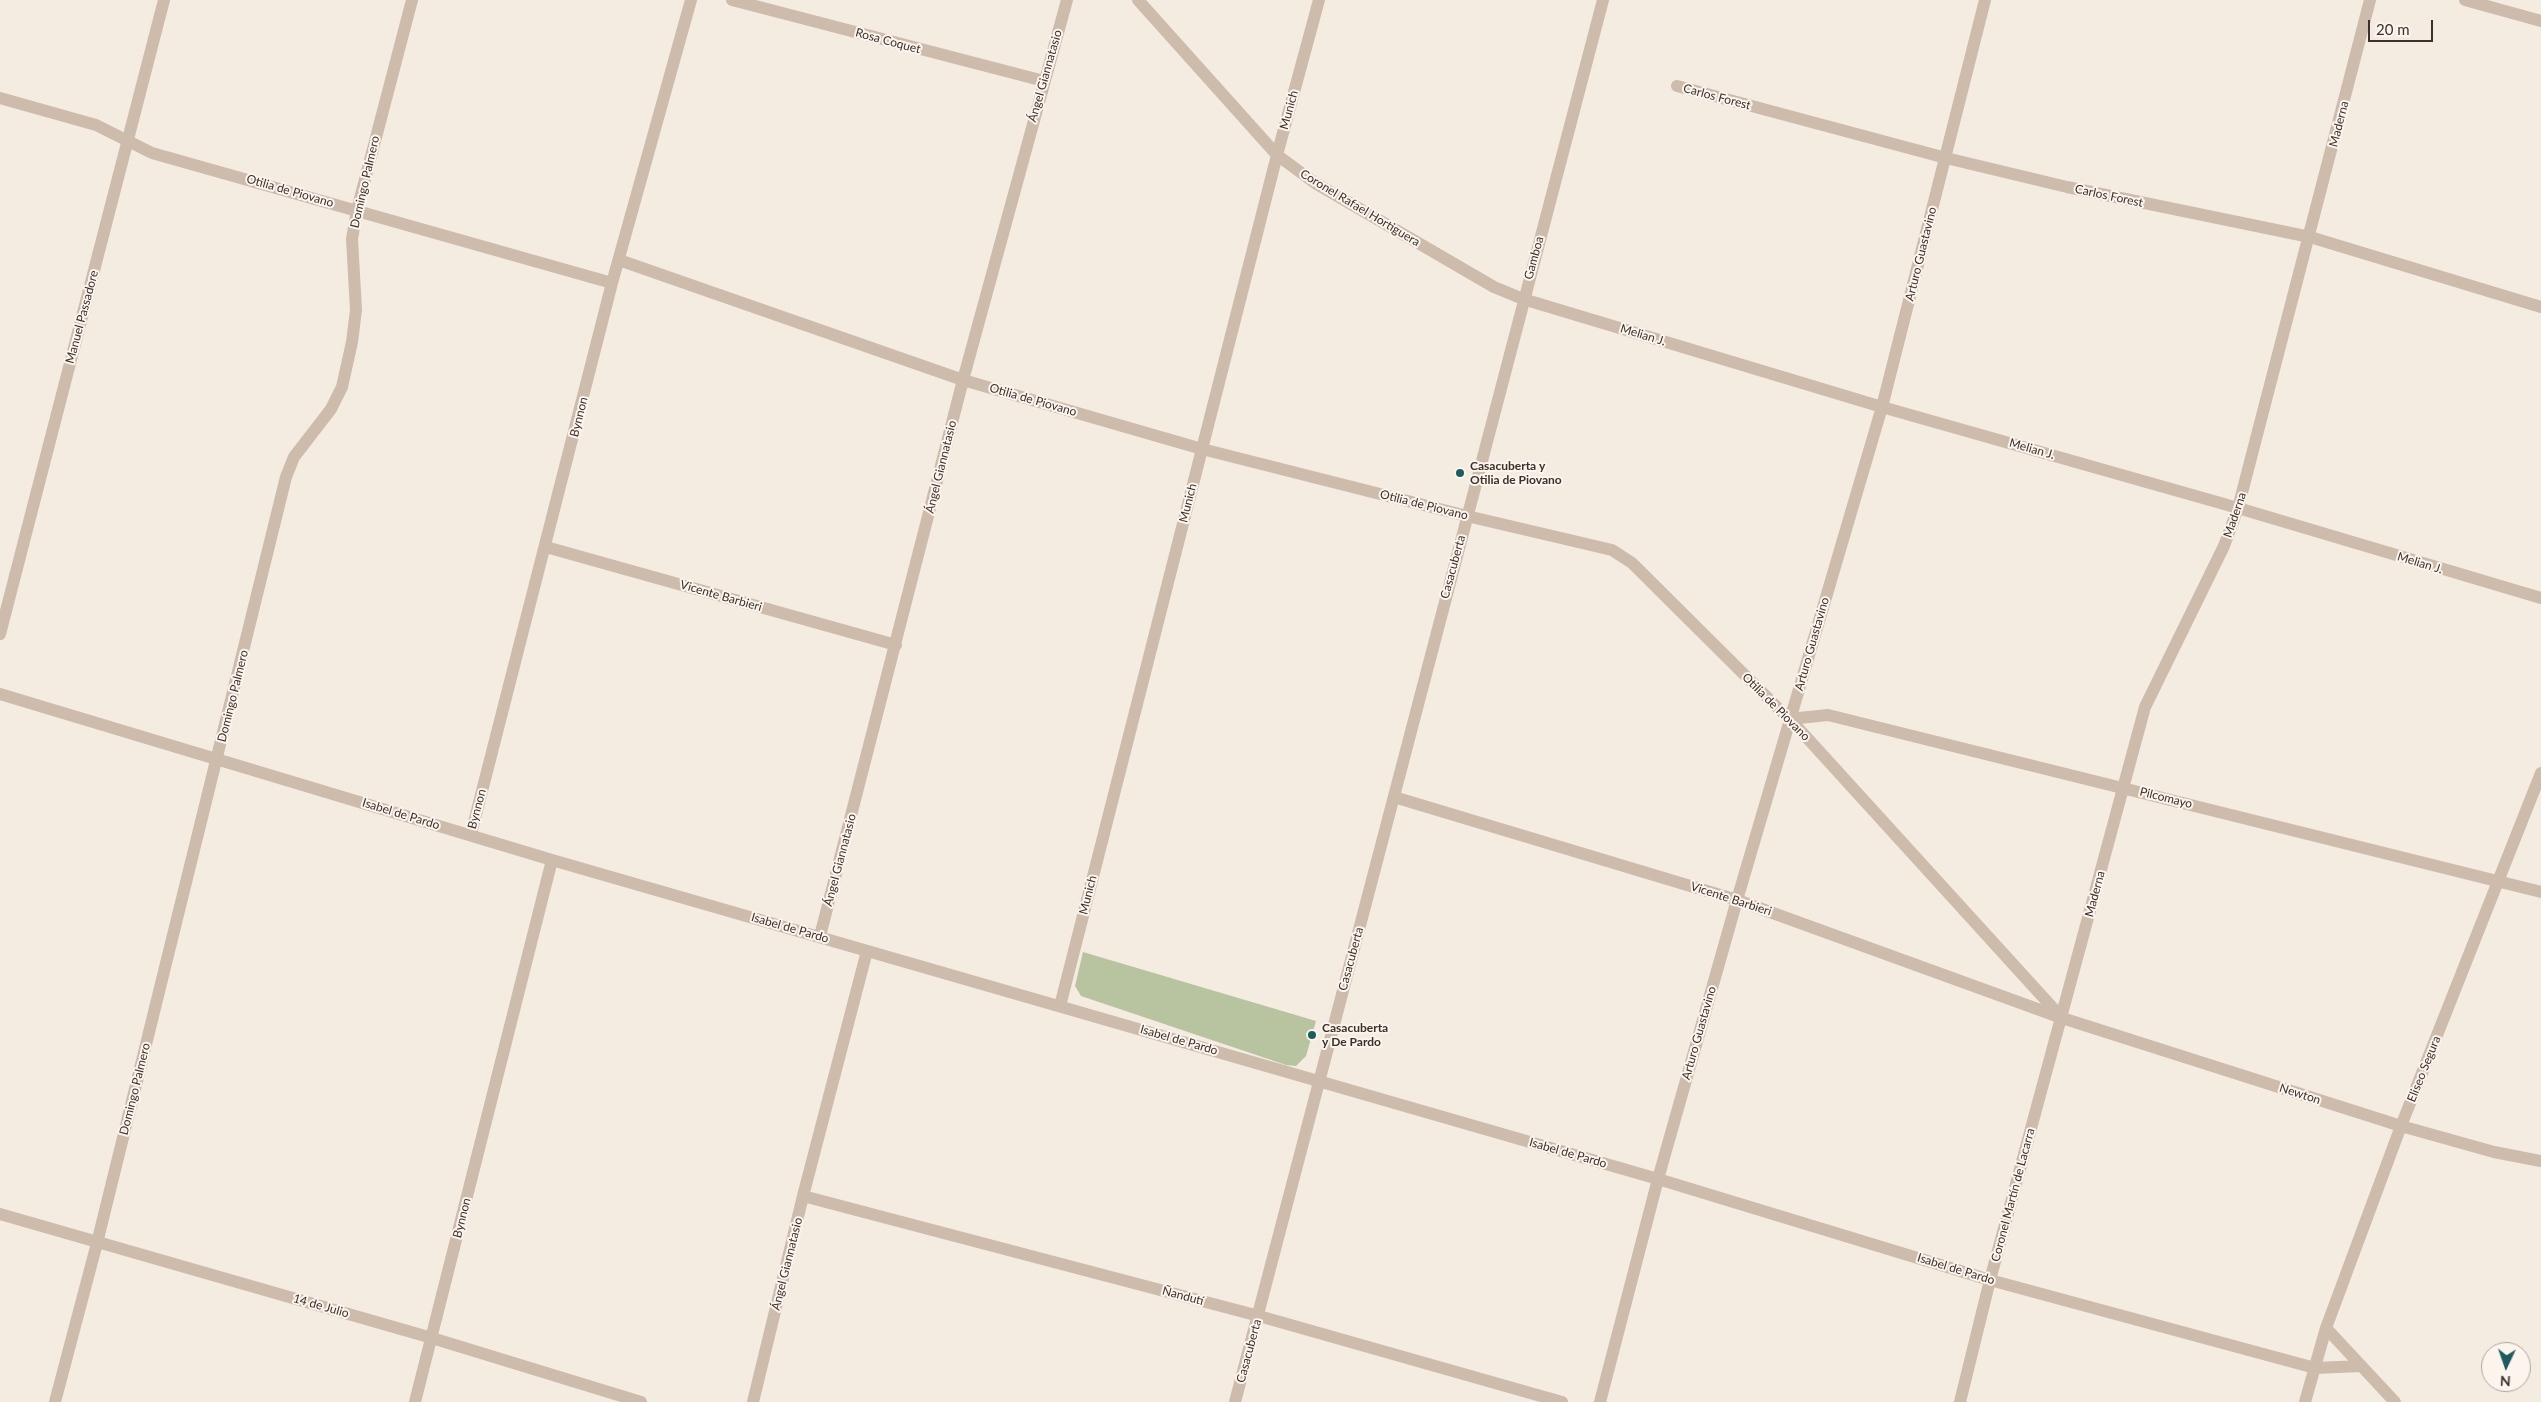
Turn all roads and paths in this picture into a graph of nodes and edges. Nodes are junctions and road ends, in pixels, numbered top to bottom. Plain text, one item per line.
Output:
1 (164, 0) edge
2 (412, 0) edge
3 (691, 0) edge
4 (732, 0) edge
5 (1067, 0) edge
6 (1138, 0) edge
7 (1319, 0) edge
8 (1603, 0) edge
9 (1985, 0) edge
10 (2370, 0) edge
11 (2465, 0) edge
12 (2541, 21) edge
13 (1044, 81) junction
14 (1677, 86) dead end
15 (0, 98) edge
16 (128, 142) junction
17 (1277, 155) junction
18 (1946, 158) junction
19 (357, 210) junction
20 (2310, 237) junction
21 (619, 260) junction
22 (612, 284) junction
23 (1523, 299) junction
24 (2541, 307) edge
25 (963, 380) junction
26 (1882, 407) junction
27 (1202, 449) junction
28 (2238, 508) junction
29 (1466, 516) junction
30 (546, 546) junction
31 (2541, 598) edge
32 (0, 634) edge
33 (896, 646) junction
34 (0, 694) edge
35 (1789, 719) junction
36 (218, 759) junction
37 (2541, 772) edge
38 (2122, 788) junction
39 (1394, 797) junction
40 (471, 834) junction
41 (552, 860) junction
42 (2499, 881) junction
43 (2541, 892) edge
44 (1737, 900) junction
45 (820, 936) junction
46 (867, 951) junction
47 (1060, 1006) junction
48 (2062, 1018) junction
49 (1319, 1080) junction
50 (2401, 1126) junction
51 (2541, 1161) edge
52 (1658, 1179) junction
53 (804, 1196) junction
54 (0, 1214) edge
55 (97, 1242) junction
56 (1990, 1280) junction
57 (1259, 1316) junction
58 (2326, 1328) junction
59 (432, 1338) junction
60 (2361, 1366) junction
61 (2315, 1368) junction
62 (55, 1402) edge
63 (415, 1402) edge
64 (641, 1402) edge
65 (753, 1402) edge
66 (1235, 1402) edge
67 (1562, 1402) edge
68 (1600, 1402) edge
69 (1960, 1402) edge
70 (2305, 1402) edge
71 (2395, 1402) edge

1 - 16 street, Manuel Passadore
2 - 19 street, Domingo Palmero
3 - 21 street, Bynnon
4 - 13 street, Rosa Coquet
5 - 13 street, Ángel Giannatasio
6 - 17 street, Coronel Rafael Hortiguera
7 - 17 street, Munich
8 - 23 street, Gamboa
9 - 18 street, Arturo Guastavino
10 - 20 street, Maderna
11 - 12 street
13 - 25 street, Ángel Giannatasio
14 - 18 street, Carlos Forest
15 - 16 street, Otilia de Piovano
16 - 19 street, Otilia de Piovano
16 - 32 street, Manuel Passadore
17 - 23 street, Coronel Rafael Hortiguera
17 - 27 street, Munich
18 - 20 street, Carlos Forest
18 - 26 street, Arturo Guastavino
19 - 22 street, Otilia de Piovano
19 - 36 street, Domingo Palmero
20 - 24 street, Carlos Forest
20 - 28 street, Maderna
21 - 22 street, Bynnon
21 - 25 street, Otilia de Piovano
22 - 30 street, Bynnon
23 - 26 street, Melian J.
23 - 29 street, Gamboa
25 - 27 street, Otilia de Piovano
25 - 33 street, Ángel Giannatasio
26 - 28 street, Melian J.
26 - 35 street, Arturo Guastavino
27 - 29 street, Otilia de Piovano
27 - 47 street, Munich
28 - 31 street, Melian J.
28 - 38 street, Maderna
29 - 35 street, Otilia de Piovano
29 - 39 street, Casacuberta
30 - 33 street, Vicente Barbieri
30 - 40 street, Bynnon
33 - 45 street, Ángel Giannatasio
34 - 36 street, Isabel de Pardo
35 - 38 street, Pilcomayo
35 - 44 street, Arturo Guastavino
35 - 48 street, Otilia de Piovano
36 - 40 street, Isabel de Pardo
36 - 55 street, Domingo Palmero
37 - 42 street, Eliseo Segura
38 - 42 street, Pilcomayo
38 - 48 street, Maderna
39 - 44 street, Vicente Barbieri
39 - 49 street, Casacuberta
40 - 41 street, Isabel de Pardo
41 - 45 street, Isabel de Pardo
41 - 59 street, Bynnon
42 - 43 street, Pilcomayo
42 - 50 street, Eliseo Segura
44 - 48 street, Vicente Barbieri
44 - 52 street, Arturo Guastavino
45 - 46 street, Isabel de Pardo
46 - 47 street, Isabel de Pardo
46 - 53 street, Ángel Giannatasio
47 - 49 street, Isabel de Pardo
48 - 50 street, Newton
48 - 56 street, Coronel Martín de Lacarra
49 - 52 street, Isabel de Pardo
49 - 57 street, Casacuberta
50 - 51 street, Newton
50 - 58 street, Eliseo Segura
52 - 56 street, Isabel de Pardo
52 - 68 street, Arturo Guastavino
53 - 57 street, Ñandutí
53 - 65 street, Ángel Giannatasio
54 - 55 street, 14 de Julio
55 - 59 street, 14 de Julio
55 - 62 street, Domingo Palmero
56 - 61 street, Isabel de Pardo
56 - 69 street, Coronel Martín de Lacarra
57 - 66 street, Casacuberta
57 - 67 street, Ñandutí
58 - 60 street
58 - 61 street, Eliseo Segura
59 - 63 street, Bynnon
59 - 64 street, 14 de Julio
60 - 61 street, Isabel de Pardo
60 - 71 street
61 - 70 street, Eliseo Segura

